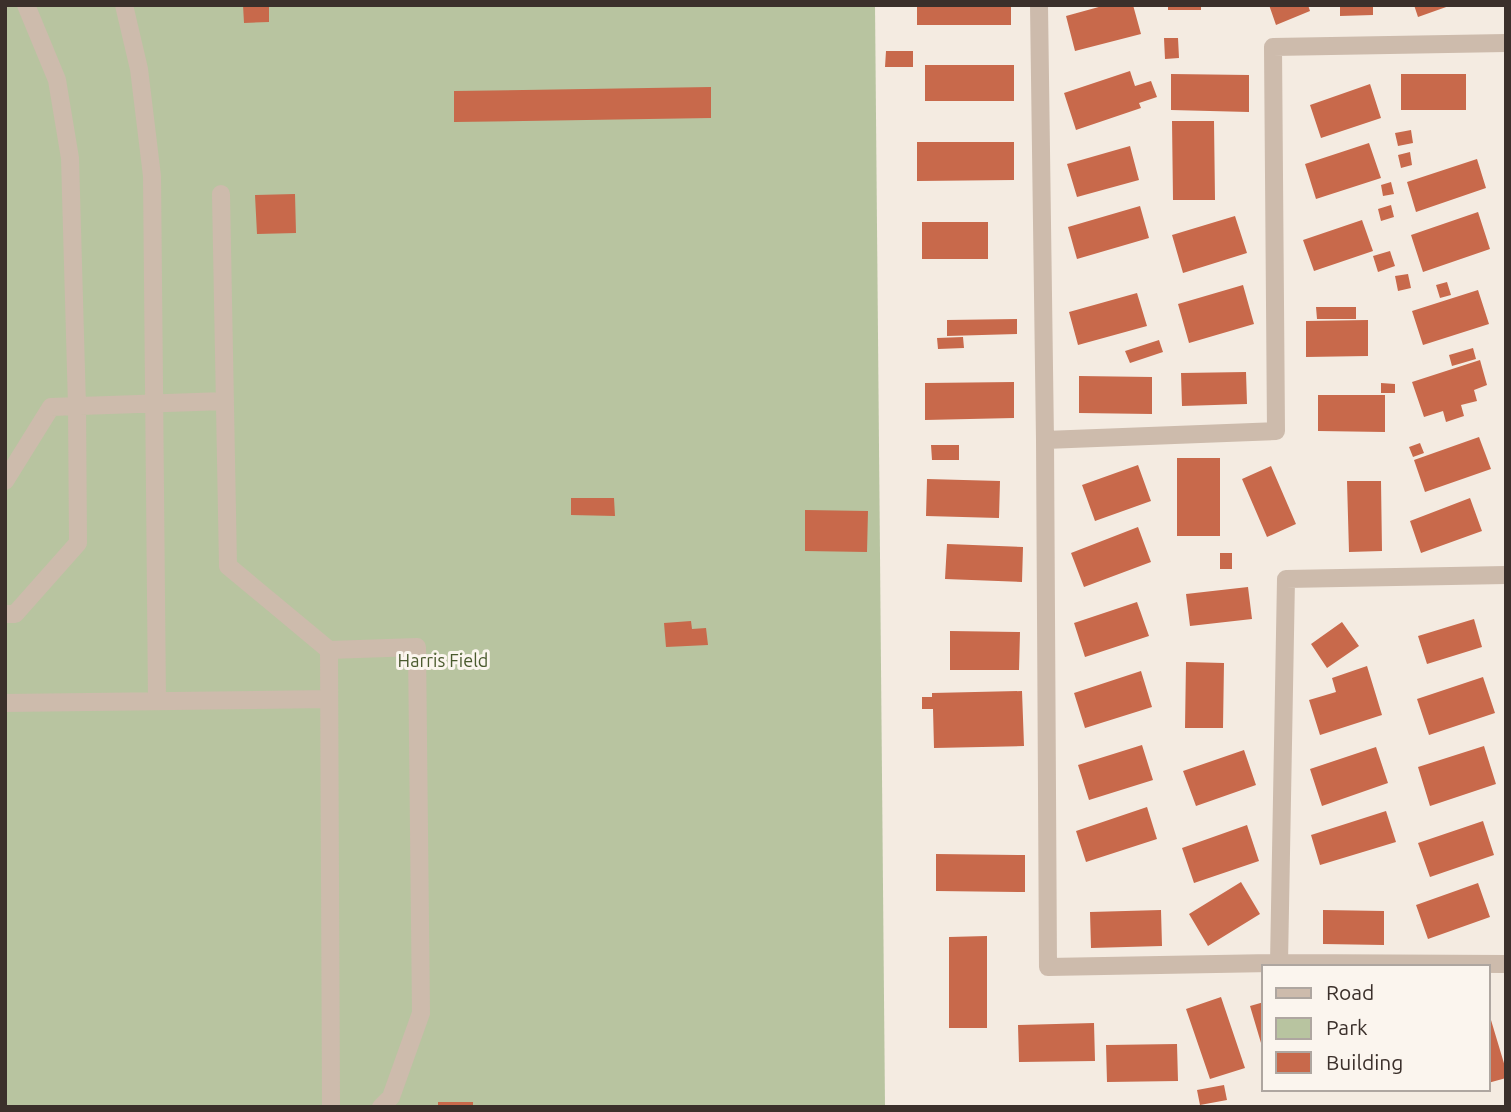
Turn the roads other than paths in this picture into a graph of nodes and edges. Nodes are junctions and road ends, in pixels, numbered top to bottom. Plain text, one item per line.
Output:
1 (26, 5) edge
2 (124, 5) edge
3 (1039, 5) edge
4 (1506, 43) edge
5 (221, 194) dead end
6 (225, 401) junction
7 (154, 403) junction
8 (78, 406) junction
9 (1045, 440) junction
10 (5, 481) edge
11 (1506, 575) edge
12 (5, 614) edge
13 (329, 650) junction
14 (329, 699) junction
15 (157, 701) junction
16 (5, 703) edge
17 (1279, 963) junction
18 (1506, 964) edge
19 (331, 1107) edge
20 (381, 1107) edge

1 - 8 street
2 - 7 street
3 - 9 street
4 - 9 street
5 - 6 street
6 - 7 street
6 - 13 street
7 - 8 street
7 - 15 street
8 - 10 street
8 - 12 street
9 - 17 street
11 - 17 street
13 - 14 street
13 - 20 street
14 - 15 street
14 - 19 street
15 - 16 street
17 - 18 street

